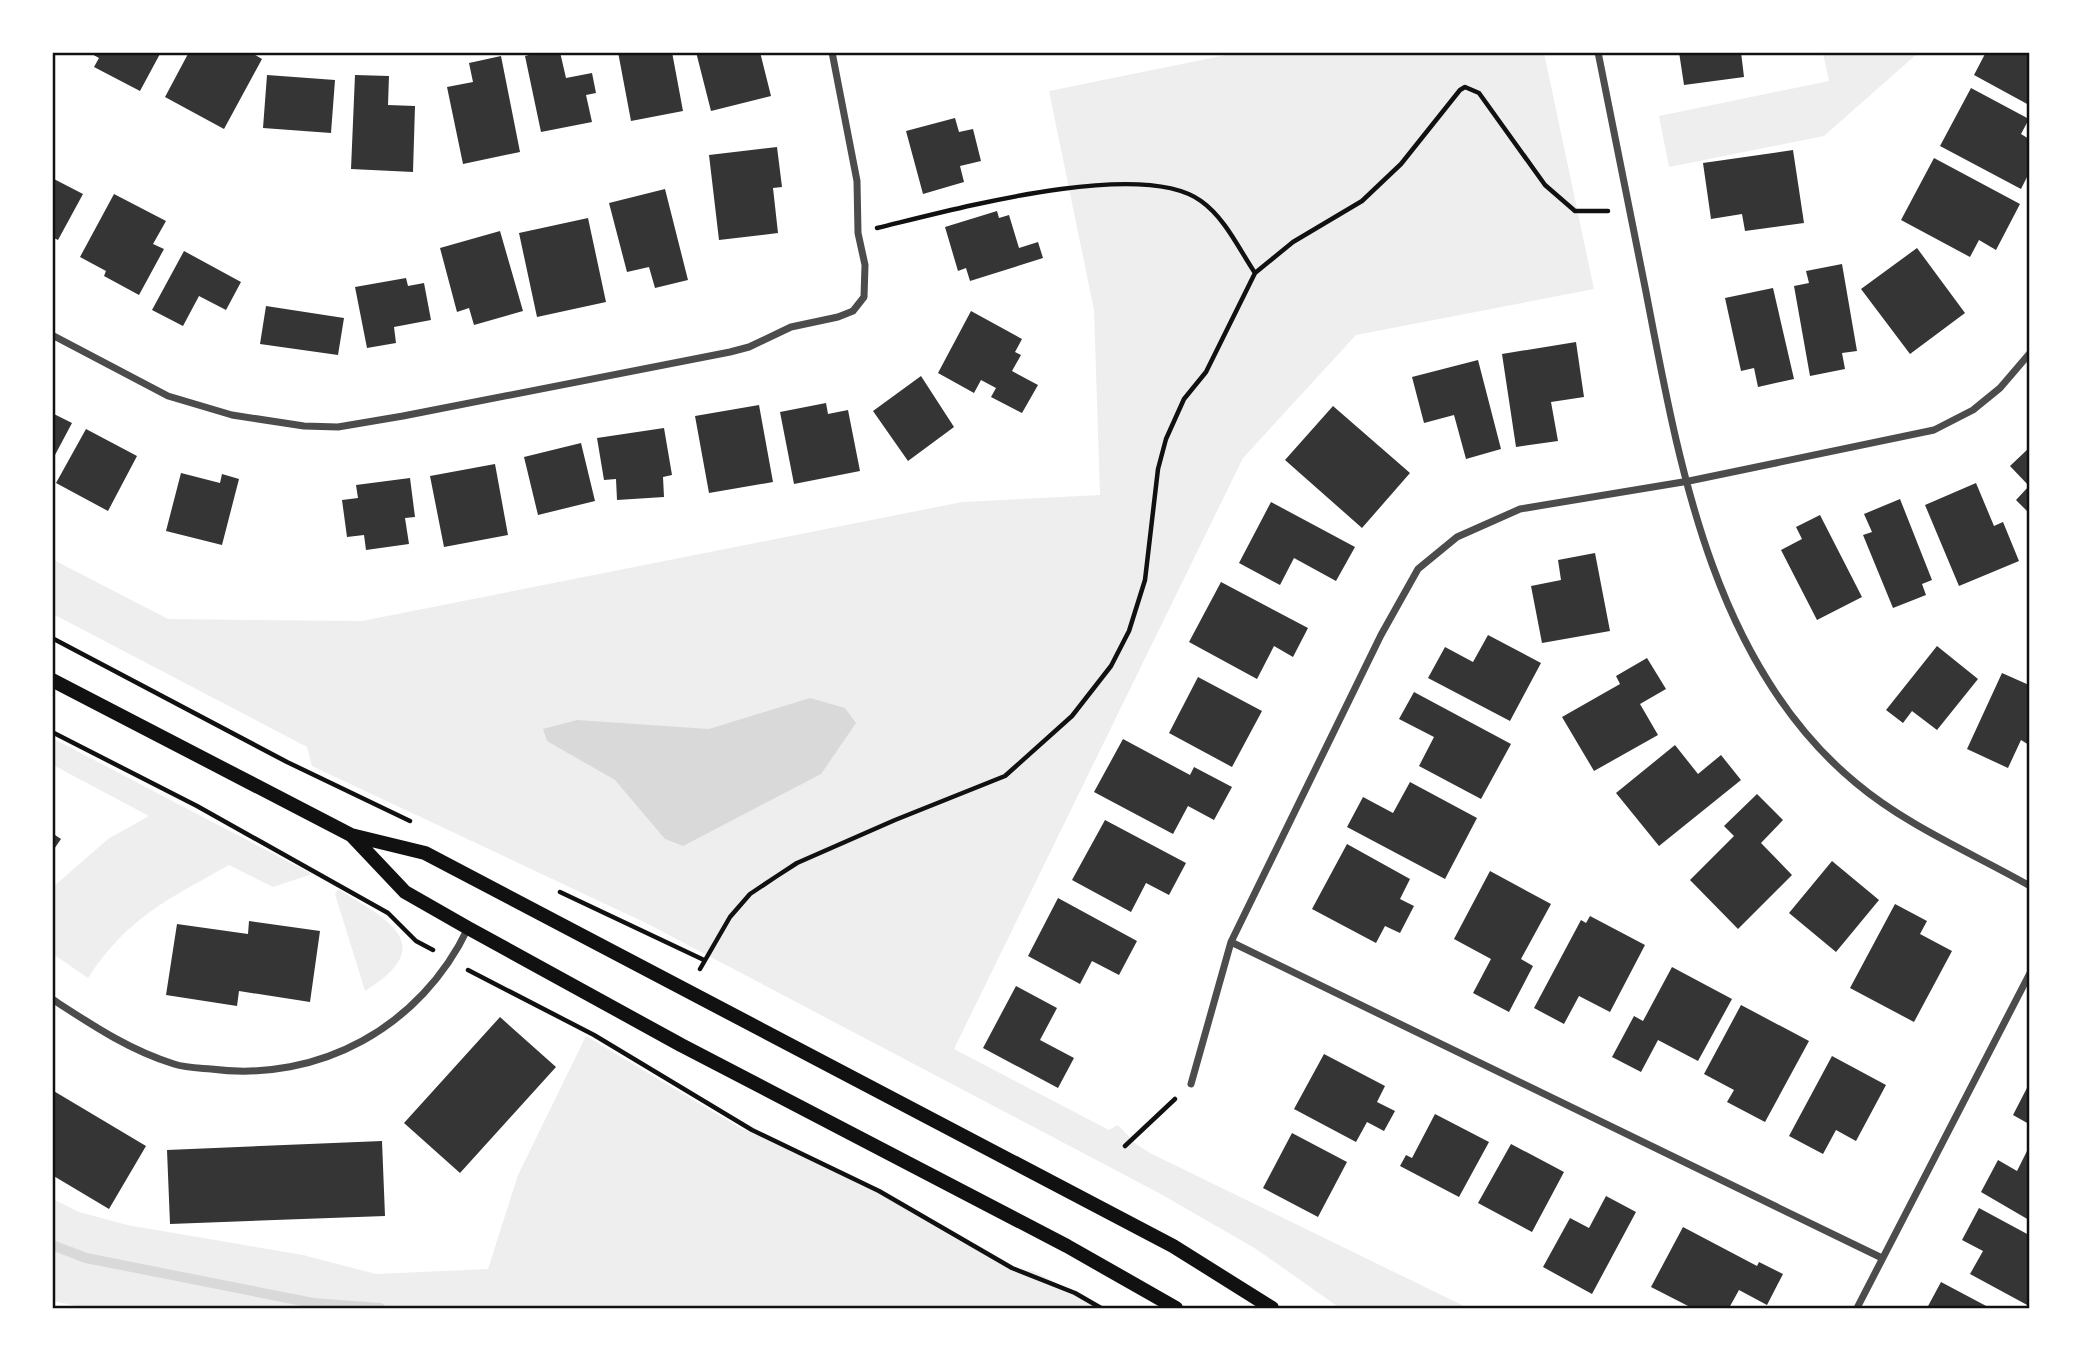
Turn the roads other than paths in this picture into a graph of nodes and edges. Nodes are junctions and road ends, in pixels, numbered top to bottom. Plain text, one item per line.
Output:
1 (832, 52) edge
2 (1598, 52) edge
3 (52, 335) edge
4 (2029, 354) edge
5 (1689, 481) junction
6 (52, 680) edge
7 (351, 835) junction
8 (2029, 886) edge
9 (468, 928) junction
10 (1231, 942) junction
11 (2029, 973) edge
12 (52, 999) edge
13 (1191, 1084) road end
14 (1882, 1258) junction
15 (1176, 1308) edge
16 (1272, 1308) edge
17 (1857, 1308) edge

1 - 3 street
2 - 5 street
4 - 5 street
5 - 8 street
5 - 10 street
6 - 7 main road
7 - 9 main road
7 - 16 main road
9 - 12 street
9 - 15 main road
10 - 13 street
10 - 14 street
11 - 14 street
14 - 17 street

